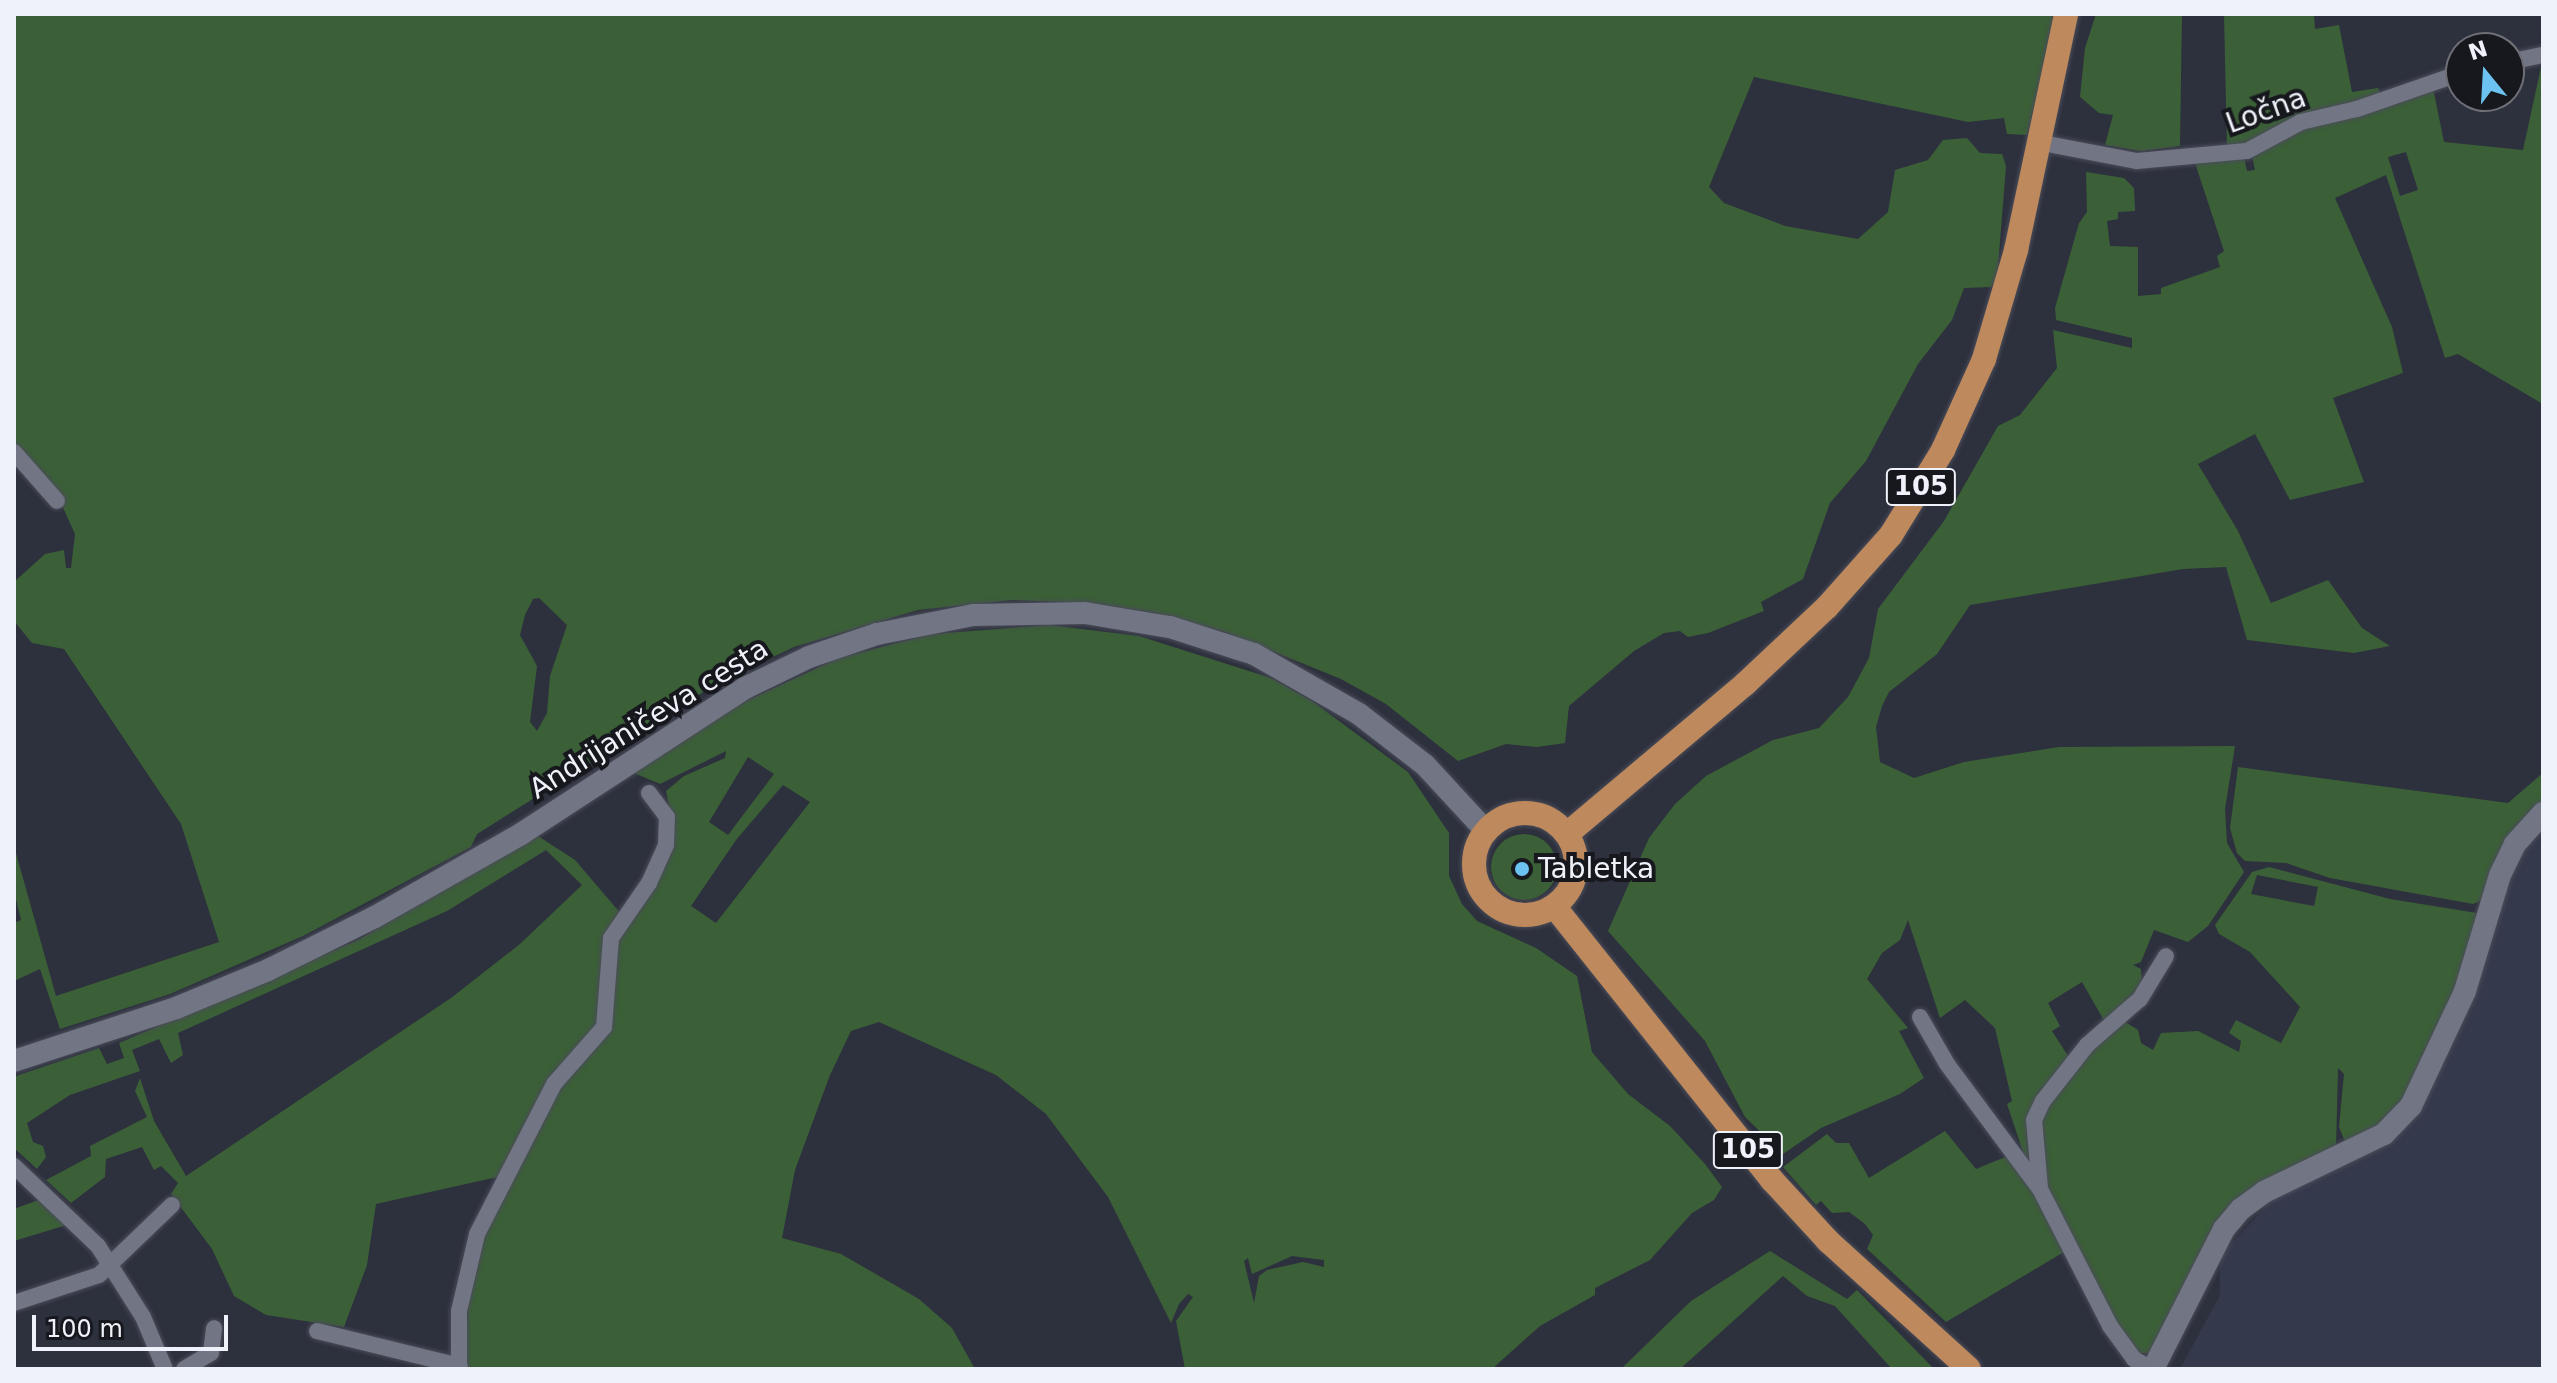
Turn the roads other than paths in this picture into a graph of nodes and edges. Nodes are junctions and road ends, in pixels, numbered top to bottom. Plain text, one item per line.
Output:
1 (2066, 14) edge
2 (2445, 78) edge
3 (2037, 142) junction
4 (14, 452) edge
5 (57, 501) dead end
6 (649, 793) dead end
7 (2543, 813) edge
8 (1486, 831) junction
9 (1567, 834) junction
10 (1554, 906) junction
11 (2166, 956) dead end
12 (1920, 1017) dead end
13 (14, 1061) edge
14 (14, 1166) edge
15 (2040, 1189) junction
16 (172, 1205) dead end
17 (112, 1266) junction
18 (14, 1303) edge
19 (214, 1328) dead end
20 (317, 1331) dead end
21 (460, 1367) edge
22 (165, 1369) edge
23 (184, 1369) edge
24 (1969, 1369) edge
25 (2152, 1369) edge

1 - 3 main road, 105
2 - 3 street, Ločna
3 - 9 main road, 105
4 - 5 street
6 - 21 street
7 - 25 main road
8 - 9 main road
8 - 10 main road
8 - 13 main road, Andrijaničeva cesta
9 - 10 main road
10 - 24 main road, 105
11 - 15 street
12 - 15 street
14 - 17 street
15 - 25 street
16 - 17 street
17 - 18 street
17 - 22 street
19 - 23 street
20 - 21 street

